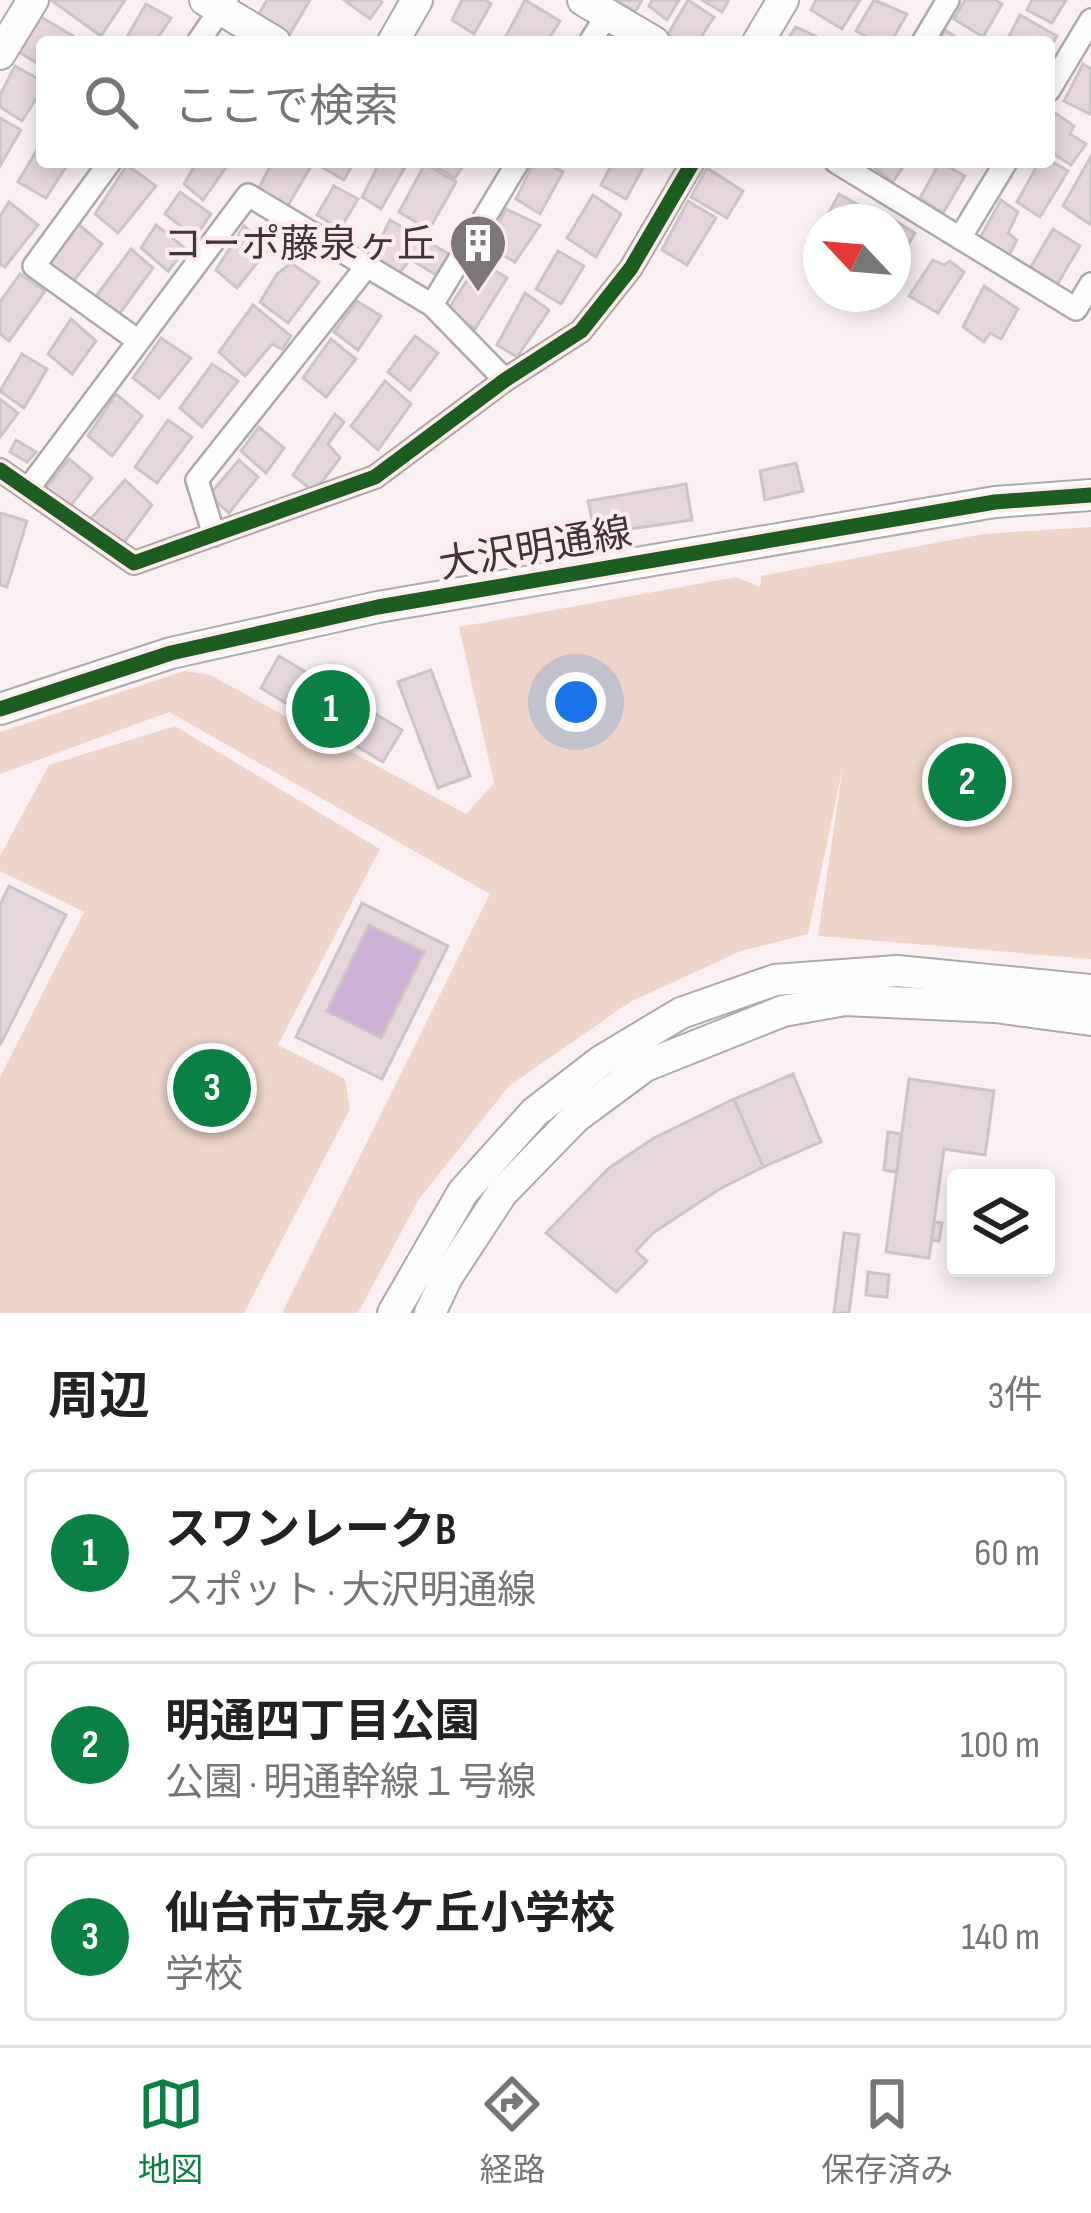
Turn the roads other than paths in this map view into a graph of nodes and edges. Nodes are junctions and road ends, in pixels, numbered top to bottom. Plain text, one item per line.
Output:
1 (32, 0) edge
2 (417, 0) edge
3 (784, 0) edge
4 (948, 0) edge
5 (218, 3) edge
6 (593, 5) edge
7 (1091, 20) edge
8 (201, 36) edge
9 (266, 36) edge
10 (396, 36) edge
11 (590, 36) edge
12 (644, 36) edge
13 (762, 36) edge
14 (927, 36) edge
15 (0, 54) edge
16 (1055, 80) edge
17 (106, 168) edge
18 (514, 168) edge
19 (689, 168) edge
20 (852, 168) edge
21 (1002, 168) edge
22 (960, 238) junction
23 (368, 266) junction
24 (1091, 284) edge
25 (431, 305) junction
26 (136, 340) junction
27 (505, 380) junction
28 (0, 470) edge
29 (28, 489) junction
30 (1091, 495) edge
31 (214, 536) junction
32 (0, 709) edge
33 (1091, 990) edge
34 (1091, 1020) edge
35 (393, 1313) edge
36 (430, 1313) edge

1 - 15 street
2 - 10 street
3 - 13 street
4 - 14 street
5 - 8 street
5 - 9 street
6 - 11 street
6 - 12 street
7 - 16 street
17 - 26 street
18 - 25 street
19 - 27 street
20 - 22 street
21 - 22 street
22 - 24 street
23 - 25 street
23 - 26 street
23 - 31 street
25 - 27 street
26 - 29 street
27 - 31 street
28 - 29 street
29 - 31 street
30 - 32 street, 大沢明通線
33 - 35 street
34 - 36 street

